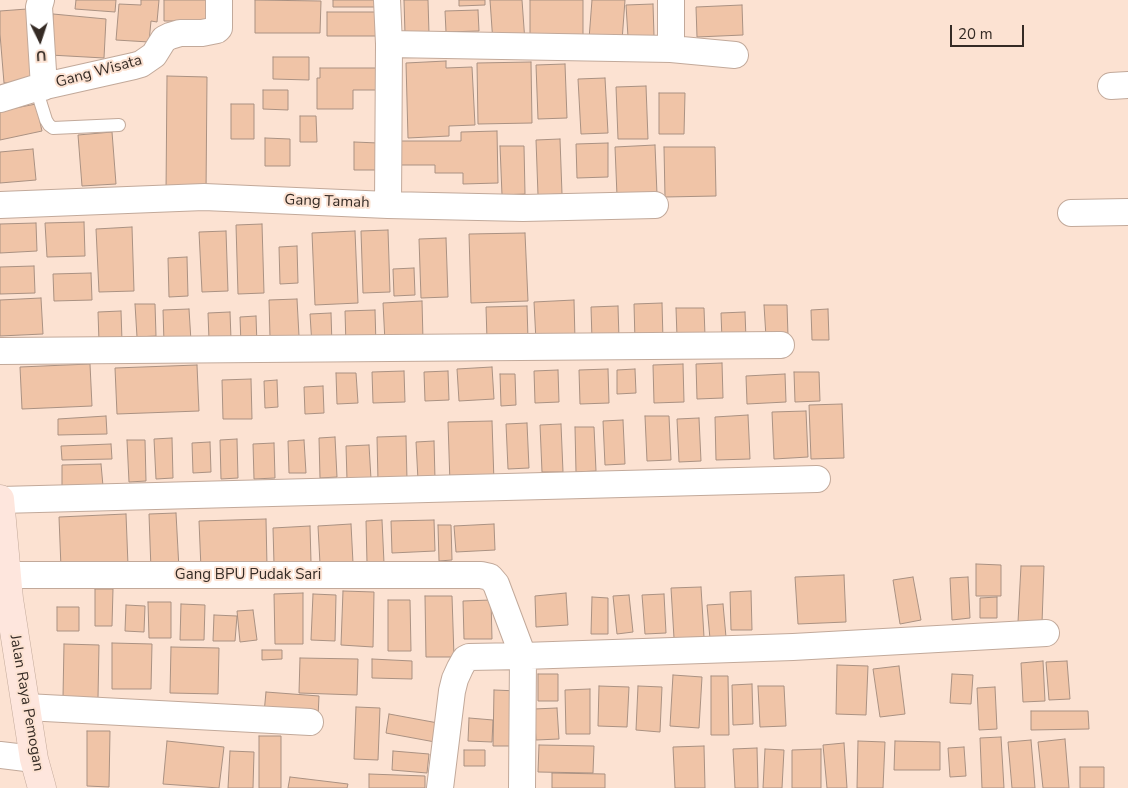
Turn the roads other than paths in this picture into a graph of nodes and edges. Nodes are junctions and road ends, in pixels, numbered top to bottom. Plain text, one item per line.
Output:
1 (41, 0) edge
2 (219, 0) edge
3 (387, 0) edge
4 (671, 0) edge
5 (389, 44) junction
6 (671, 49) junction
7 (734, 55) dead end
8 (40, 88) junction
9 (0, 99) edge
10 (119, 125) dead end
11 (0, 205) edge
12 (388, 205) junction
13 (655, 205) dead end
14 (1128, 212) edge
15 (1071, 213) dead end
16 (781, 345) dead end
17 (0, 352) edge
18 (817, 479) dead end
19 (0, 500) edge
20 (5, 591) edge
21 (1046, 633) dead end
22 (523, 656) junction
23 (26, 707) junction
24 (310, 722) dead end
25 (0, 755) edge
26 (34, 759) junction
27 (42, 788) edge
28 (440, 788) edge
29 (522, 788) edge

1 - 8 street
2 - 8 street, Gang Wisata
3 - 5 street
4 - 6 street
5 - 6 street
5 - 12 street
6 - 7 street
8 - 9 street, Gang Wisata
8 - 10 lane
11 - 12 street, Gang Tamah
12 - 13 street, Gang Tamah
14 - 15 street
16 - 17 street
18 - 19 street
19 - 20 street, Jalan Raya Pemogan
20 - 22 street, Gang BPU Pudak Sari
20 - 23 street, Jalan Raya Pemogan
21 - 22 street
22 - 28 street
22 - 29 street
23 - 24 street
23 - 26 street, Jalan Raya Pemogan
25 - 26 street
26 - 27 street, Jalan Raya Pemogan

